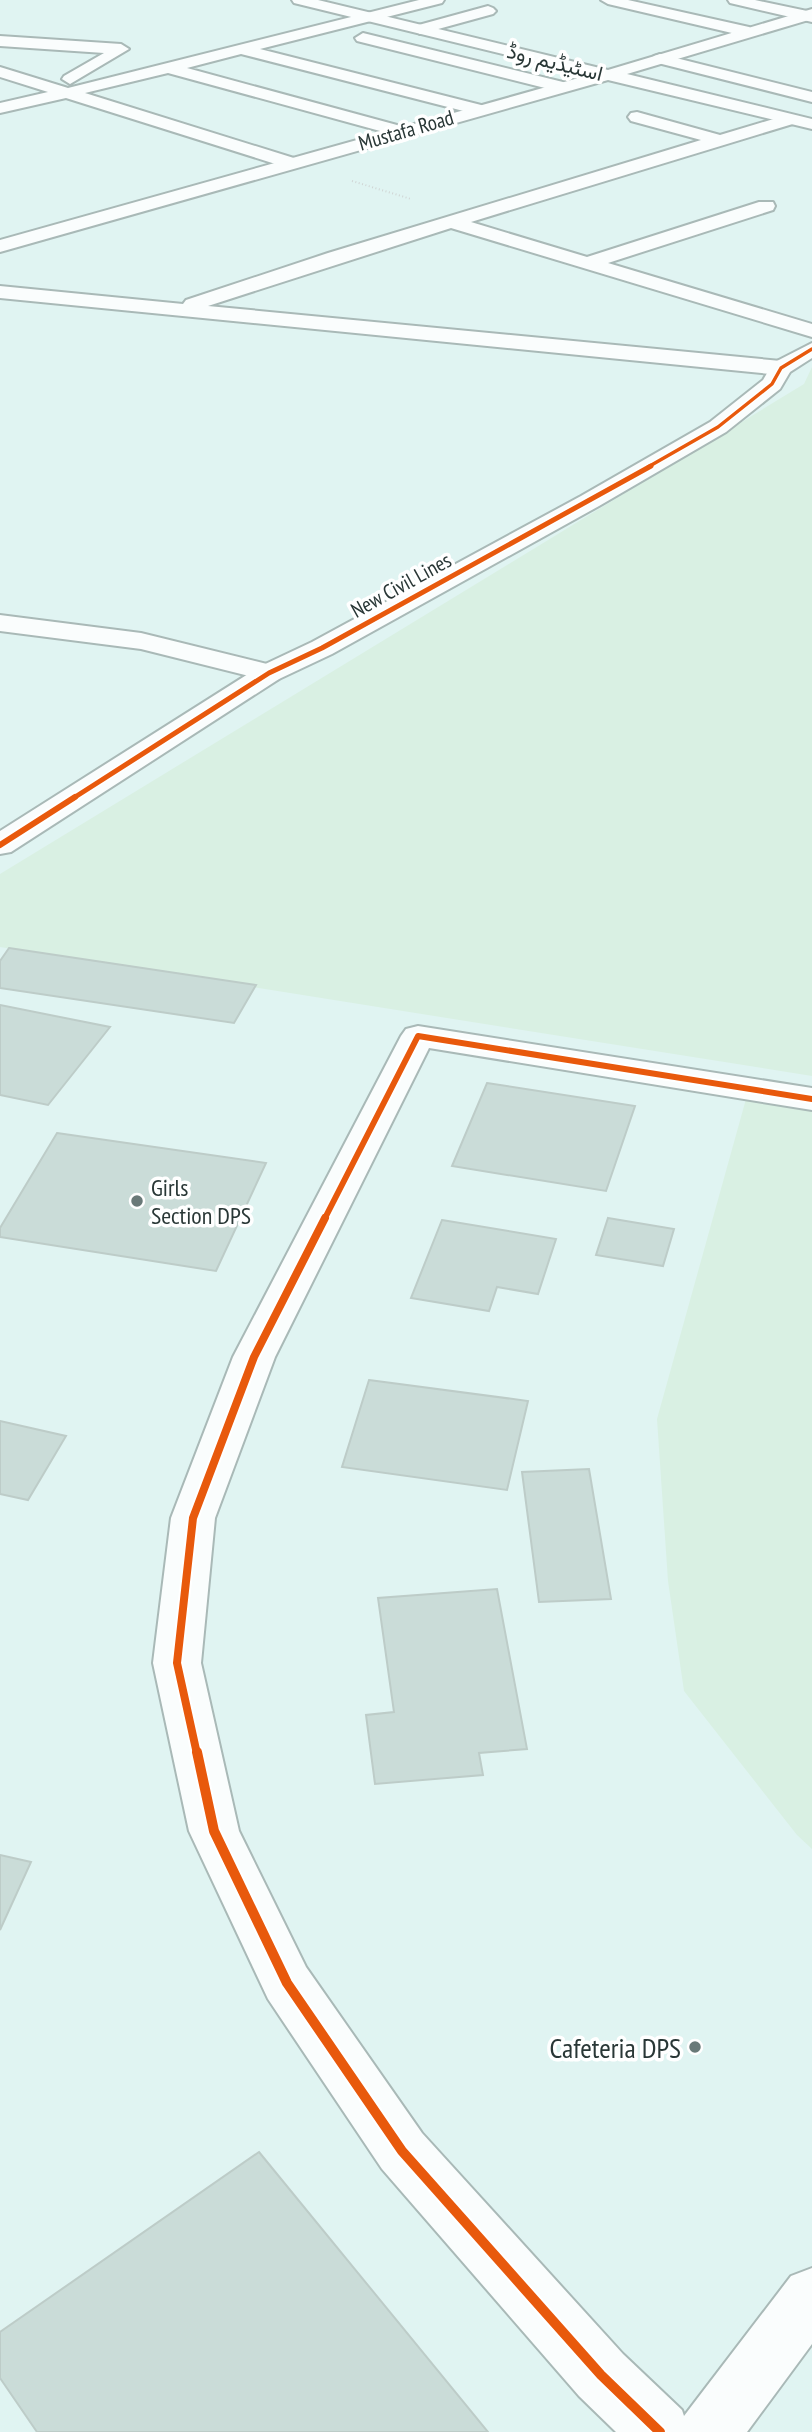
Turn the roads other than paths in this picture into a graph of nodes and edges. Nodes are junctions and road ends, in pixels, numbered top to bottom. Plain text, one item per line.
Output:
1 (301, 0) edge
2 (437, 0) edge
3 (608, 0) edge
4 (735, 0) edge
5 (488, 11) dead end
6 (810, 15) edge
7 (367, 16) junction
8 (420, 29) junction
9 (749, 32) junction
10 (363, 38) dead end
11 (0, 41) edge
12 (241, 49) junction
13 (660, 59) junction
14 (167, 68) junction
15 (0, 72) edge
16 (607, 75) junction
17 (784, 75) dead end
18 (759, 83) junction
19 (561, 88) junction
20 (60, 91) junction
21 (812, 97) edge
22 (706, 99) junction
23 (0, 108) edge
24 (479, 110) junction
25 (637, 117) dead end
26 (804, 121) edge
27 (402, 132) junction
28 (720, 140) junction
29 (291, 163) junction
30 (766, 206) dead end
31 (455, 221) junction
32 (0, 246) edge
33 (587, 263) junction
34 (0, 292) edge
35 (181, 308) junction
36 (812, 331) edge
37 (812, 349) edge
38 (781, 368) junction
39 (0, 624) edge
40 (269, 673) junction
41 (0, 845) edge
42 (812, 1100) edge
43 (812, 2296) edge
44 (660, 2432) edge
45 (709, 2432) edge

1 - 7 street, اسٹیڈیم روڈ
2 - 7 street
3 - 9 street
4 - 6 street
5 - 8 street
6 - 9 street, Mustafa Road
7 - 8 street, اسٹیڈیم روڈ
7 - 12 street
8 - 16 street, اسٹیڈیم روڈ
9 - 13 street, Mustafa Road
10 - 19 street
11 - 20 street
12 - 14 street
12 - 24 street
13 - 16 street, Mustafa Road
13 - 18 street
14 - 20 street
14 - 27 street
15 - 20 street
16 - 19 street, Mustafa Road
16 - 22 street, اسٹیڈیم روڈ
17 - 18 street
18 - 21 street
18 - 22 street
19 - 24 street, Mustafa Road
20 - 23 street
20 - 29 street
22 - 26 street, اسٹیڈیم روڈ
24 - 27 street, Mustafa Road
25 - 28 street
26 - 28 street
27 - 29 street, Mustafa Road
28 - 31 street
29 - 32 street, Mustafa Road
30 - 33 street
31 - 33 street
31 - 35 street
33 - 36 street
34 - 35 street
35 - 38 street
37 - 38 street, New Civil Lines
38 - 40 street, New Civil Lines
39 - 40 street
40 - 41 street, New Civil Lines
42 - 44 street
43 - 45 street

